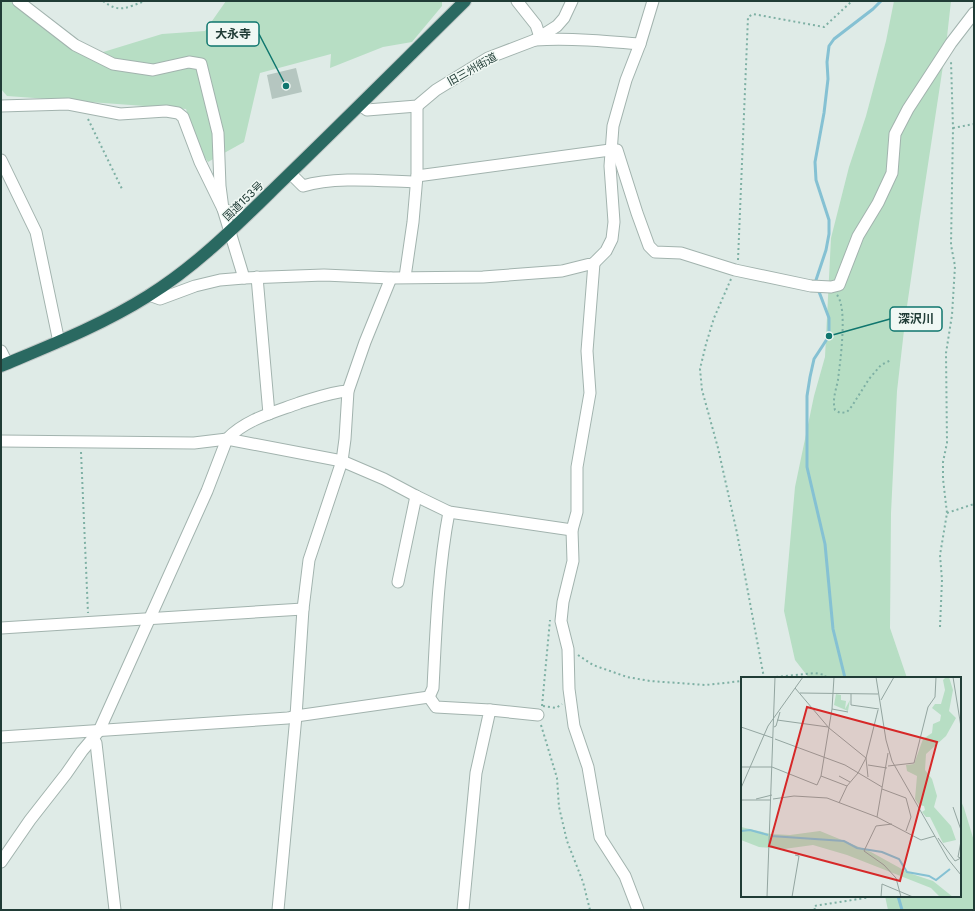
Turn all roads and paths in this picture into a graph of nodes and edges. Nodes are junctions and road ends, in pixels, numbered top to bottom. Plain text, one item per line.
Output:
1 (18, 1) edge
2 (103, 1) edge
3 (145, 1) edge
4 (465, 1) edge
5 (517, 1) edge
6 (572, 1) edge
7 (653, 1) edge
8 (852, 1) edge
9 (974, 13) edge
10 (537, 38) junction
11 (951, 43) junction
12 (640, 44) junction
13 (360, 105) junction
14 (1, 106) edge
15 (417, 106) junction
16 (82, 107) junction
17 (974, 124) edge
18 (953, 128) junction
19 (610, 150) junction
20 (1, 160) edge
21 (290, 173) junction
22 (416, 179) junction
23 (123, 191) dead end
24 (223, 209) junction
25 (245, 217) junction
26 (229, 232) junction
27 (594, 263) junction
28 (735, 270) junction
29 (405, 277) junction
30 (244, 278) junction
31 (257, 278) junction
32 (391, 278) junction
33 (828, 287) junction
34 (149, 295) junction
35 (59, 342) junction
36 (1, 351) edge
37 (890, 360) dead end
38 (4, 365) edge
39 (348, 391) junction
40 (269, 414) junction
41 (227, 438) junction
42 (1, 441) edge
43 (80, 442) junction
44 (342, 461) junction
45 (416, 496) junction
46 (974, 504) edge
47 (449, 512) junction
48 (947, 513) junction
49 (572, 530) junction
50 (398, 582) dead end
51 (303, 609) junction
52 (552, 615) dead end
53 (150, 619) junction
54 (88, 622) junction
55 (940, 627) dead end
56 (1, 628) edge
57 (568, 649) junction
58 (765, 677) edge
59 (773, 677) edge
60 (826, 677) edge
61 (741, 681) edge
62 (428, 697) junction
63 (490, 710) junction
64 (538, 715) junction
65 (296, 716) junction
66 (96, 734) junction
67 (1, 737) edge
68 (1, 862) edge
69 (867, 897) edge
70 (115, 910) edge
71 (278, 910) edge
72 (463, 910) edge
73 (590, 910) edge
74 (638, 910) edge
75 (815, 910) edge

1 - 24 street
2 - 3 path
4 - 13 highway, 国道153号
5 - 10 street
6 - 10 street, 旧三州街道
7 - 12 street
8 - 28 path
9 - 11 street
10 - 12 street
10 - 15 street, 旧三州街道
11 - 18 path
11 - 33 street
12 - 19 street
13 - 15 street
13 - 21 highway, 国道153号
14 - 16 street
15 - 22 street
16 - 23 path
16 - 24 street
17 - 18 path
18 - 48 path
19 - 22 street
19 - 27 street
19 - 28 street
20 - 35 street
21 - 22 street
21 - 25 highway, 国道153号
22 - 29 street
24 - 25 street
24 - 26 street
25 - 26 highway, 国道153号
26 - 30 street
26 - 34 highway, 国道153号
27 - 29 street
27 - 49 street
28 - 33 street
28 - 58 path
29 - 32 street
30 - 31 street
30 - 34 street
31 - 32 street
31 - 40 street
32 - 39 street
33 - 37 path
34 - 35 highway, 国道153号
35 - 38 highway, 国道153号
36 - 38 street
39 - 40 street
39 - 44 street
40 - 41 street
41 - 43 street
41 - 44 street
41 - 53 street
42 - 43 street
43 - 54 path
44 - 45 street
44 - 51 street
45 - 47 street
45 - 50 street
46 - 48 path
47 - 49 street
47 - 62 street
48 - 55 path
49 - 57 street
51 - 53 street
51 - 65 street
52 - 64 path
53 - 54 street
53 - 66 street
54 - 56 street
57 - 61 path
57 - 74 street
59 - 60 path
62 - 63 street
62 - 65 street
63 - 64 street
63 - 72 street
64 - 73 path
65 - 66 street
65 - 71 street
66 - 67 street
66 - 68 street
66 - 70 street
69 - 75 path

